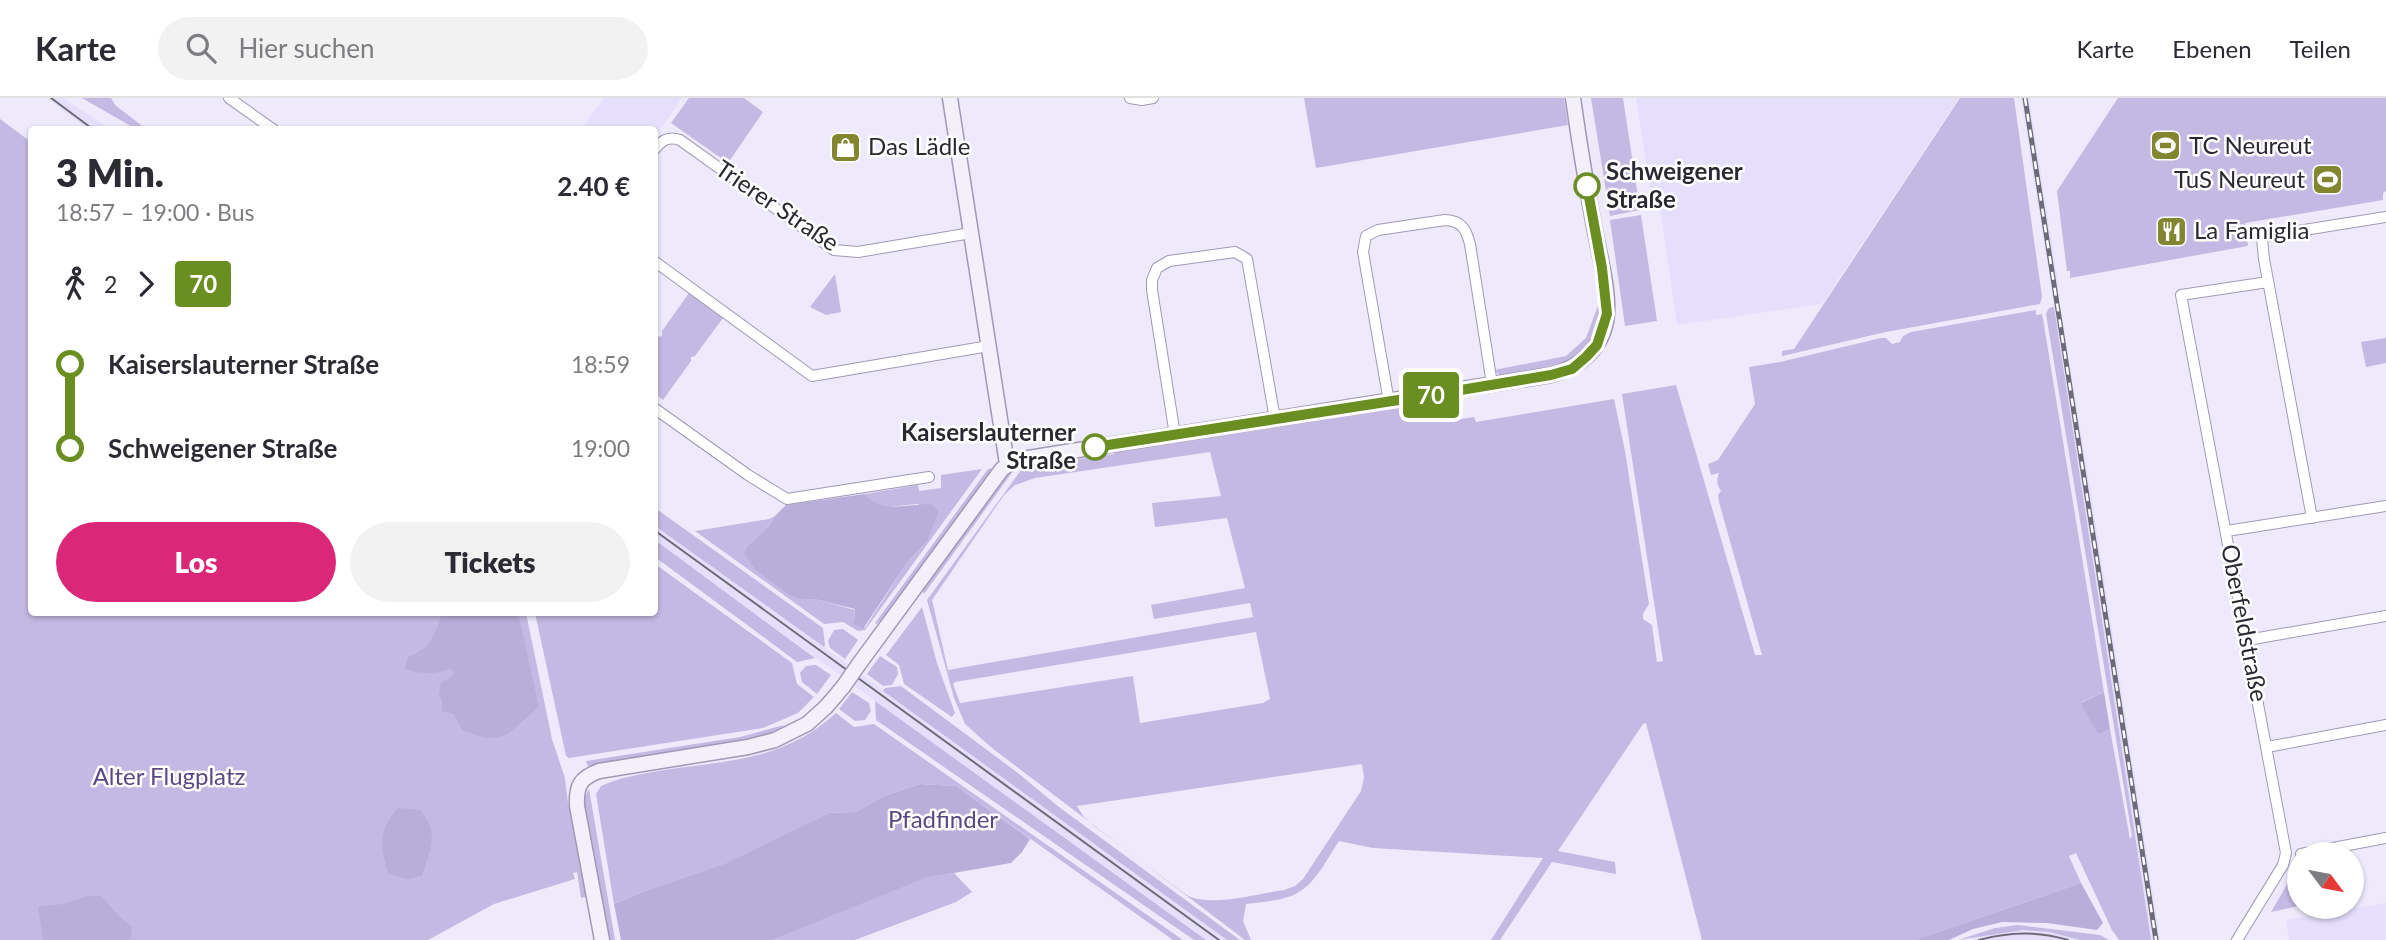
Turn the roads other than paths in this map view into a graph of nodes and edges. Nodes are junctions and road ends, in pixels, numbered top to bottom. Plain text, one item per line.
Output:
1 (229, 98) edge
2 (950, 98) edge
3 (1130, 98) edge
4 (1153, 98) edge
5 (1573, 98) edge
6 (268, 126) edge
7 (658, 146) edge
8 (2386, 217) edge
9 (971, 233) junction
10 (658, 264) edge
11 (2268, 282) junction
12 (989, 346) junction
13 (1492, 384) junction
14 (1389, 402) junction
15 (658, 411) edge
16 (1275, 419) junction
17 (1175, 435) junction
18 (1007, 464) junction
19 (929, 477) dead end
20 (2386, 506) edge
21 (2312, 519) junction
22 (2227, 531) junction
23 (2386, 616) edge
24 (2247, 640) junction
25 (2386, 725) edge
26 (2267, 747) junction
27 (2386, 838) edge
28 (2364, 842) edge
29 (2286, 857) joint
30 (602, 940) edge
31 (2238, 940) edge

1 - 6 street
2 - 9 main road
3 - 4 street
5 - 13 main road
7 - 9 street, Trierer Straße
8 - 11 street
9 - 12 main road
10 - 12 street
11 - 21 street
11 - 22 street, Oberfeldstraße
12 - 18 main road
13 - 14 main road
13 - 14 street
14 - 16 main road
15 - 19 street
16 - 17 main road
16 - 17 street
17 - 18 main road
18 - 30 main road, bridge
20 - 21 street
21 - 22 street
22 - 24 street, Oberfeldstraße
23 - 24 street
24 - 26 street, Oberfeldstraße
25 - 26 street
26 - 29 street, Oberfeldstraße
27 - 28 street
29 - 31 street

